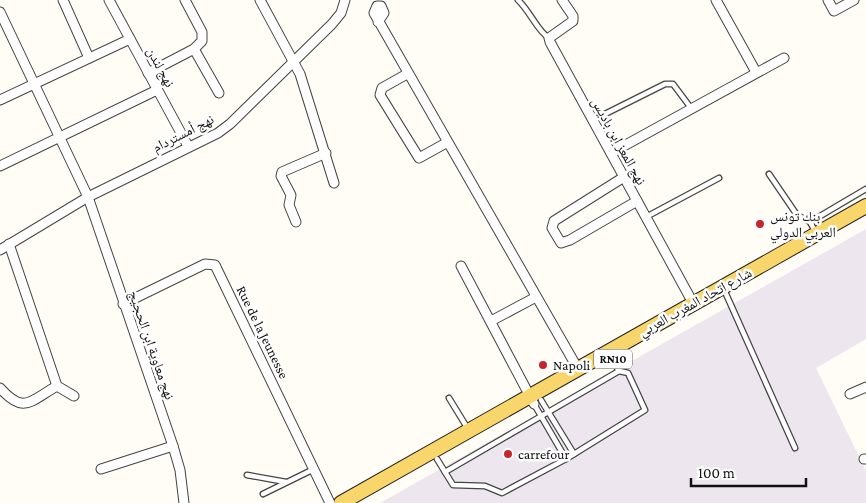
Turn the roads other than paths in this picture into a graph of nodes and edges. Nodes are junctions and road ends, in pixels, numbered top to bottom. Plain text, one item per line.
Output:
1 (63, 0) edge
2 (110, 0) edge
3 (185, 0) edge
4 (260, 0) edge
5 (345, 0) edge
6 (518, 0) edge
7 (562, 0) edge
8 (716, 0) edge
9 (828, 0) edge
10 (854, 0) edge
11 (0, 12) edge
12 (378, 22) dead end
13 (549, 38) junction
14 (130, 39) junction
15 (194, 48) junction
16 (89, 58) junction
17 (784, 58) dead end
18 (295, 63) junction
19 (756, 72) junction
20 (148, 73) junction
21 (407, 74) junction
22 (34, 84) junction
23 (157, 90) junction
24 (219, 92) dead end
25 (0, 100) edge
26 (691, 108) junction
27 (592, 121) junction
28 (59, 138) junction
29 (446, 143) junction
30 (188, 146) junction
31 (326, 153) junction
32 (611, 153) junction
33 (0, 166) edge
34 (769, 174) dead end
35 (624, 176) junction
36 (719, 178) dead end
37 (334, 183) dead end
38 (866, 189) edge
39 (88, 197) junction
40 (637, 201) junction
41 (866, 206) edge
42 (866, 215) edge
43 (646, 217) junction
44 (296, 222) dead end
45 (813, 228) junction
46 (9, 244) junction
47 (0, 250) edge
48 (461, 266) dead end
49 (724, 291) junction
50 (536, 297) junction
51 (693, 303) junction
52 (123, 304) junction
53 (491, 321) junction
54 (615, 366) junction
55 (578, 369) junction
56 (57, 386) junction
57 (866, 387) edge
58 (0, 388) edge
59 (850, 394) dead end
60 (74, 396) dead end
61 (449, 398) dead end
62 (535, 400) junction
63 (549, 412) junction
64 (542, 416) junction
65 (468, 431) junction
66 (173, 446) junction
67 (795, 448) dead end
68 (574, 454) junction
69 (437, 458) junction
70 (566, 458) junction
71 (101, 468) dead end
72 (314, 469) junction
73 (445, 472) junction
74 (247, 475) dead end
75 (288, 482) junction
76 (263, 494) dead end
77 (184, 503) edge
78 (330, 503) edge
79 (341, 503) edge
80 (359, 503) edge

1 - 16 street
2 - 14 street, نهج لندن
3 - 15 street
4 - 18 street
5 - 18 street, نهج أمستردام
6 - 13 lane
7 - 13 street
8 - 19 street
9 - 10 street
11 - 22 street, نهج معاوية ابن الحجيج
12 - 21 street
13 - 27 street, نهج المعز ابن باديس
14 - 16 street
14 - 20 street, نهج لندن
15 - 20 street
15 - 24 street
16 - 22 street
17 - 19 street
18 - 30 street, نهج أمستردام
18 - 31 street
19 - 26 street
20 - 23 street, نهج لندن
21 - 29 street
21 - 29 street
22 - 25 street
22 - 28 street, نهج معاوية ابن الحجيج
23 - 28 street
23 - 30 street, نهج لندن
26 - 27 lane
26 - 32 street
27 - 32 street, نهج المعز ابن باديس
28 - 33 street
28 - 39 street, نهج معاوية ابن الحجيج
29 - 50 street
30 - 39 street, نهج أمستردام
31 - 37 street
31 - 44 street
32 - 35 street, نهج المعز ابن باديس
34 - 45 lane
35 - 40 street, نهج المعز ابن باديس
35 - 40 street
36 - 43 lane
38 - 45 lane
39 - 46 street, نهج أمستردام
39 - 52 street, نهج معاوية ابن الحجيج
40 - 43 street, نهج المعز ابن باديس
41 - 45 main road, شارع اتحاد المغرب العربي / RN10
42 - 49 main road, شارع اتحاد المغرب العربي / RN10
43 - 51 street, نهج المعز ابن باديس
45 - 49 main road, شارع اتحاد المغرب العربي / RN10
46 - 47 street, نهج أمستردام
46 - 56 street
48 - 53 street
49 - 51 main road, شارع اتحاد المغرب العربي / RN10
49 - 54 main road, شارع اتحاد المغرب العربي / RN10
49 - 67 lane
50 - 53 street
50 - 55 street
51 - 55 main road, شارع اتحاد المغرب العربي / RN10
52 - 66 street, نهج معاوية ابن الحجيج
52 - 72 street, Rue de la Jeunesse
53 - 62 street
54 - 62 main road, شارع اتحاد المغرب العربي / RN10
54 - 63 lane
54 - 68 lane
55 - 62 main road, شارع اتحاد المغرب العربي / RN10
56 - 58 street
56 - 60 street
57 - 59 street
61 - 65 lane
62 - 63 lane
62 - 64 lane
62 - 65 main road, شارع اتحاد المغرب العربي / RN10
62 - 69 main road, شارع اتحاد المغرب العربي / RN10
63 - 64 lane
63 - 68 lane
64 - 70 lane
64 - 73 lane
65 - 79 main road, شارع اتحاد المغرب العربي / RN10
66 - 71 street
66 - 77 street, نهج معاوية ابن الحجيج
68 - 70 lane
69 - 73 lane
69 - 80 main road, شارع اتحاد المغرب العربي / RN10
70 - 73 lane
72 - 75 lane
72 - 78 street, Rue de la Jeunesse
74 - 75 lane
75 - 76 lane

